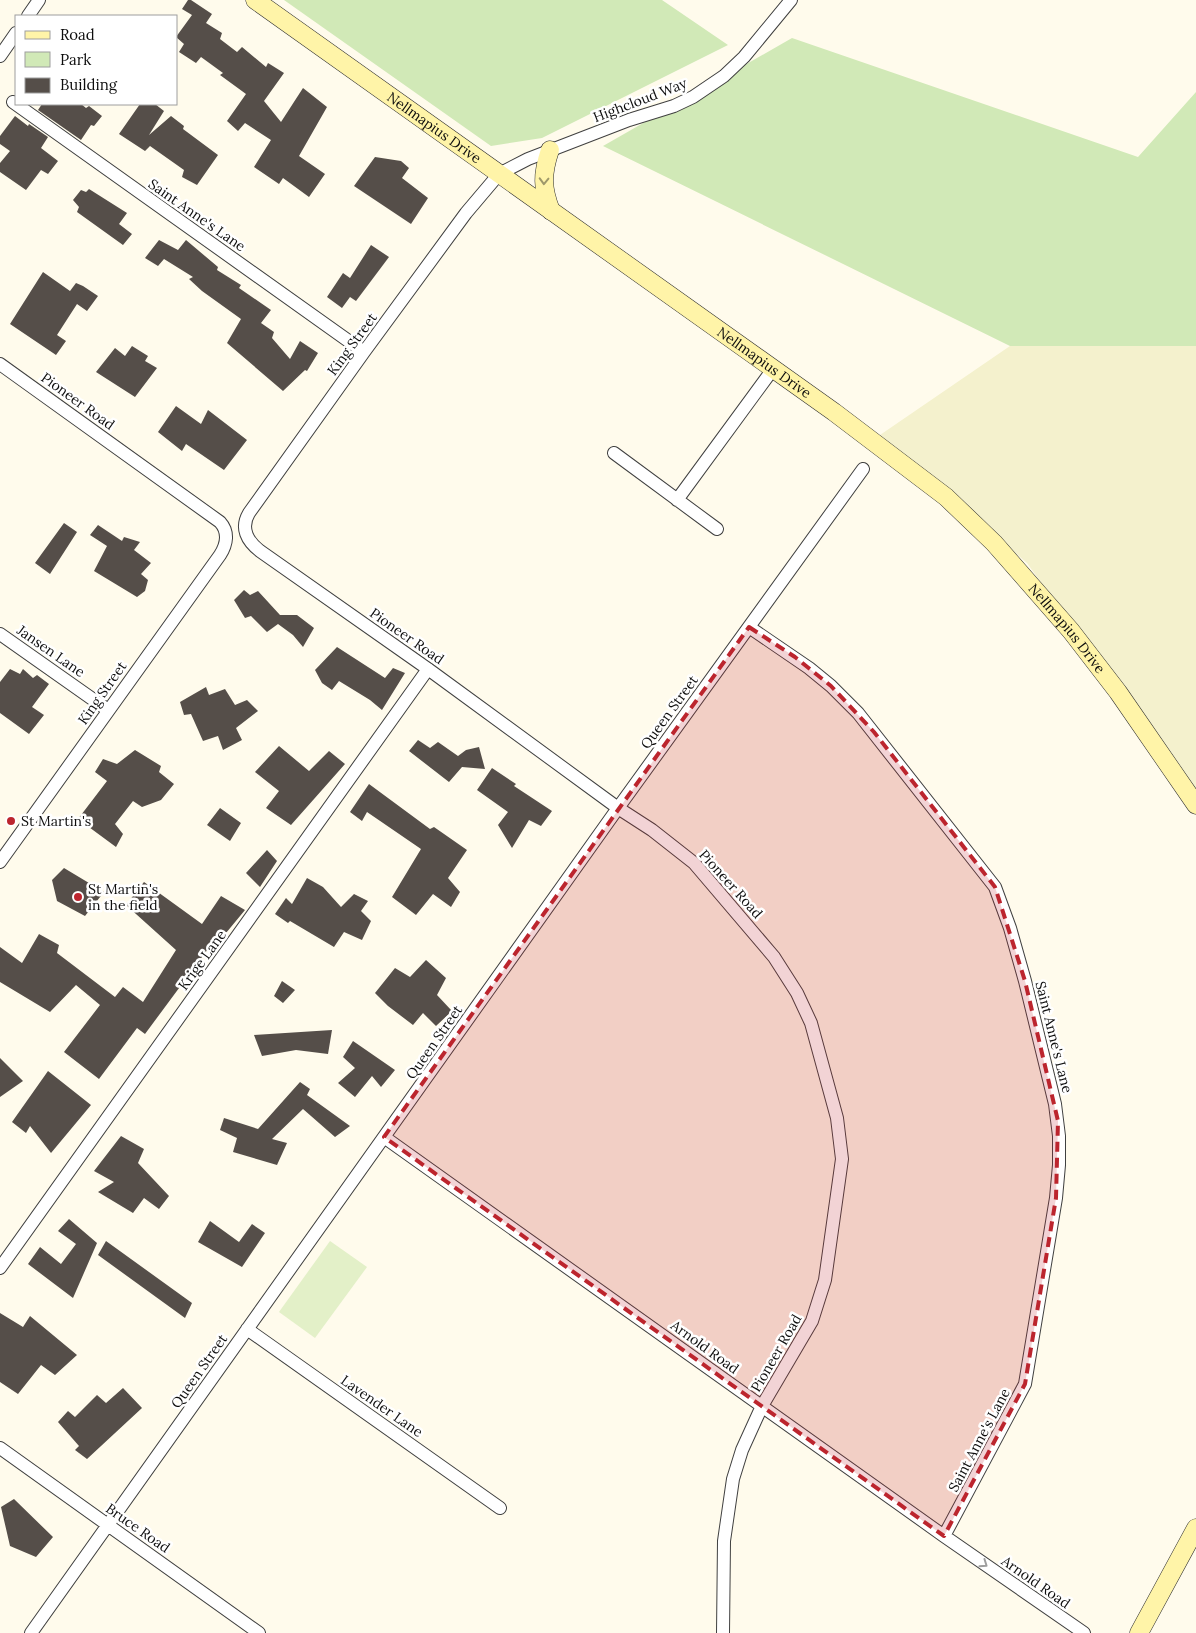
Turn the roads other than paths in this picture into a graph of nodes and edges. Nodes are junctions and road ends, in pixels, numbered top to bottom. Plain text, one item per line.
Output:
1 (39, 0) edge
2 (255, 0) edge
3 (791, 0) edge
4 (29, 15) edge
5 (15, 34) edge
6 (0, 56) edge
7 (17, 105) edge
8 (550, 150) junction
9 (499, 174) junction
10 (551, 211) junction
11 (364, 352) junction
12 (0, 364) edge
13 (773, 369) junction
14 (614, 453) dead end
15 (863, 469) dead end
16 (677, 500) junction
17 (717, 529) dead end
18 (247, 538) joint
19 (226, 540) joint
20 (749, 627) junction
21 (0, 634) edge
22 (428, 669) junction
23 (108, 710) junction
24 (1196, 806) edge
25 (618, 808) junction
26 (0, 862) edge
27 (384, 1137) junction
28 (0, 1268) edge
29 (247, 1329) junction
30 (762, 1406) junction
31 (0, 1448) edge
32 (500, 1508) dead end
33 (108, 1526) junction
34 (1196, 1528) edge
35 (944, 1536) junction
36 (31, 1633) edge
37 (259, 1633) edge
38 (723, 1633) edge
39 (1084, 1633) edge
40 (1139, 1633) edge

1 - 4 street
2 - 9 main road, Nellmapius Drive
3 - 8 street, Highcloud Way
5 - 6 street
7 - 11 street, Saint Anne's Lane
8 - 9 street, Highcloud Way
8 -> 10 main road
9 - 10 main road, Nellmapius Drive
9 - 11 street, King Street
10 - 13 main road, Nellmapius Drive
11 - 18 street, King Street
12 - 19 street, Pioneer Road
13 - 16 street
13 - 24 main road, Nellmapius Drive
14 - 16 street
15 - 20 street, Queen Street
16 - 17 street
18 - 22 street, Pioneer Road
19 - 23 street, King Street
20 - 25 street, Queen Street
20 - 35 street, Saint Anne's Lane
21 - 23 street, Jansen Lane
22 - 25 street, Pioneer Road
22 - 28 street, Krige Lane
23 - 26 street, King Street
25 - 27 street, Queen Street
25 - 30 street, Pioneer Road
27 - 29 street, Queen Street
27 - 30 street, Arnold Road
29 - 32 street, Lavender Lane
29 - 33 street, Queen Street
30 - 35 street, Arnold Road
30 - 38 street, Pioneer Road
31 - 33 street, Bruce Road
33 - 36 street, Queen Street
33 - 37 street, Bruce Road
34 - 40 main road
35 -> 39 street, Arnold Road

